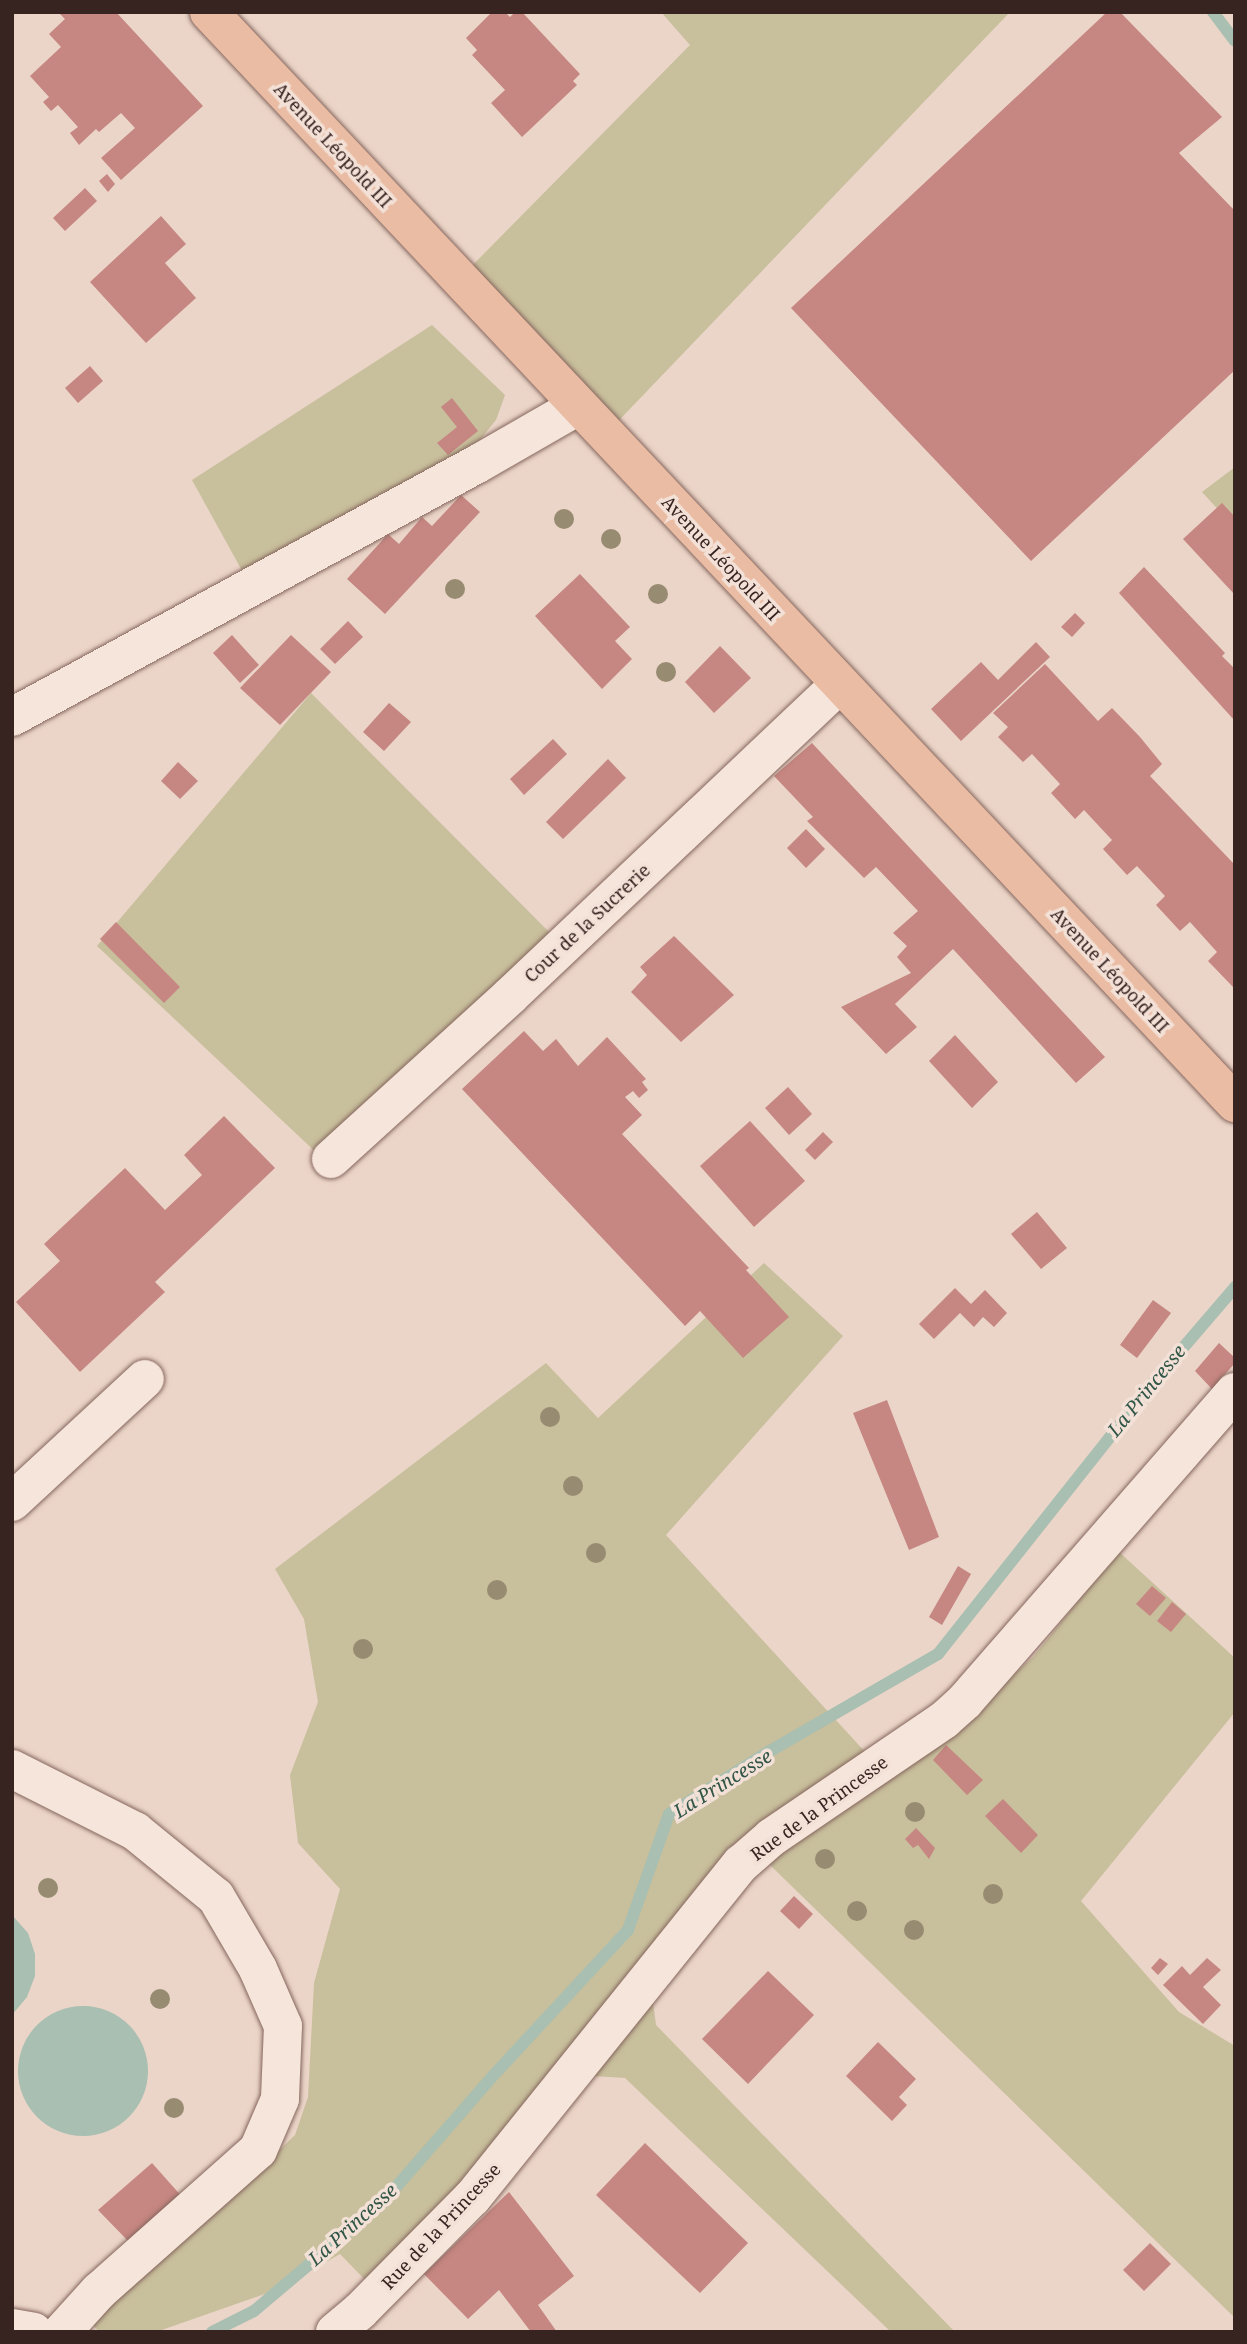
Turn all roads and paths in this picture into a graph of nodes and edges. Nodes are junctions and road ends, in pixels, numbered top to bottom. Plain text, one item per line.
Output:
1 (209, 12) edge
2 (578, 406) junction
3 (840, 684) junction
4 (12, 717) edge
5 (1235, 1103) edge
6 (331, 1159) dead end
7 (145, 1379) dead end
8 (1235, 1392) edge
9 (12, 1502) edge
10 (12, 1769) edge
11 (12, 2328) edge
12 (34, 2332) edge
13 (62, 2332) edge
14 (335, 2332) edge

1 - 2 main road, Avenue Léopold III
2 - 3 main road, Avenue Léopold III
2 - 4 street
3 - 5 main road, Avenue Léopold III
3 - 6 street, Cour de la Sucrerie
7 - 9 street
8 - 14 street, Rue de la Princesse
10 - 13 street
11 - 12 street

